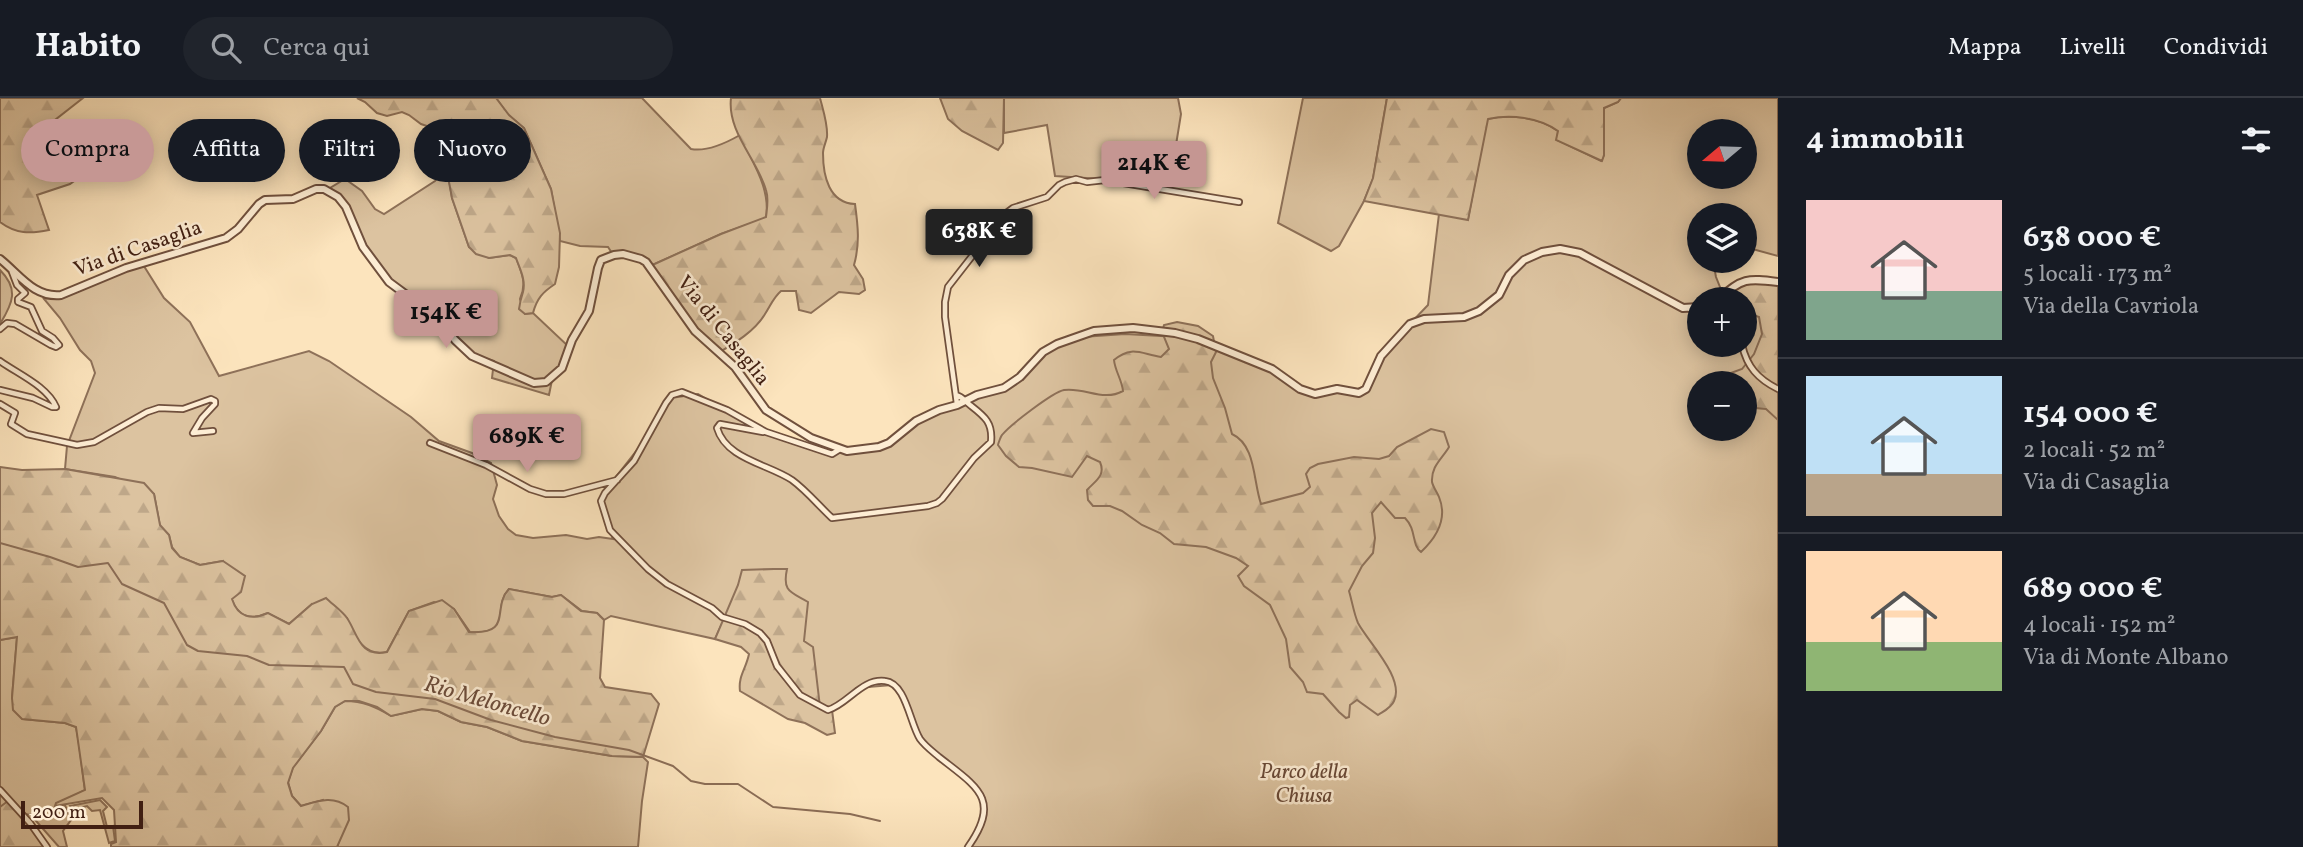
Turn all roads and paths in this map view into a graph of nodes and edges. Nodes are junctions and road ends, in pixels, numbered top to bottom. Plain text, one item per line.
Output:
1 (1239, 202) dead end
2 (0, 259) edge
3 (12, 272) junction
4 (1778, 282) edge
5 (1734, 287) edge
6 (1687, 307) edge
7 (0, 329) edge
8 (1745, 357) edge
9 (0, 361) edge
10 (1778, 389) edge
11 (0, 390) edge
12 (956, 395) junction
13 (966, 401) junction
14 (0, 404) edge
15 (957, 405) junction
16 (945, 408) junction
17 (213, 431) dead end
18 (766, 432) junction
19 (430, 443) dead end
20 (840, 449) junction
21 (618, 480) junction
22 (0, 790) edge
23 (47, 847) edge
24 (968, 847) edge

1 - 12 street
2 - 3 street, Via di Casaglia
3 - 7 street
3 - 20 street, Via di Casaglia
4 - 5 street
6 - 13 street, Via di Casaglia
8 - 10 street
9 - 11 street
12 - 13 street
12 - 15 street
12 - 16 street
13 - 15 street, Via di Casaglia
13 - 18 street
14 - 17 street
15 - 16 street, Via di Casaglia
16 - 20 street, Via di Casaglia
18 - 20 street
18 - 21 street
19 - 21 street
21 - 24 street
22 - 23 street

